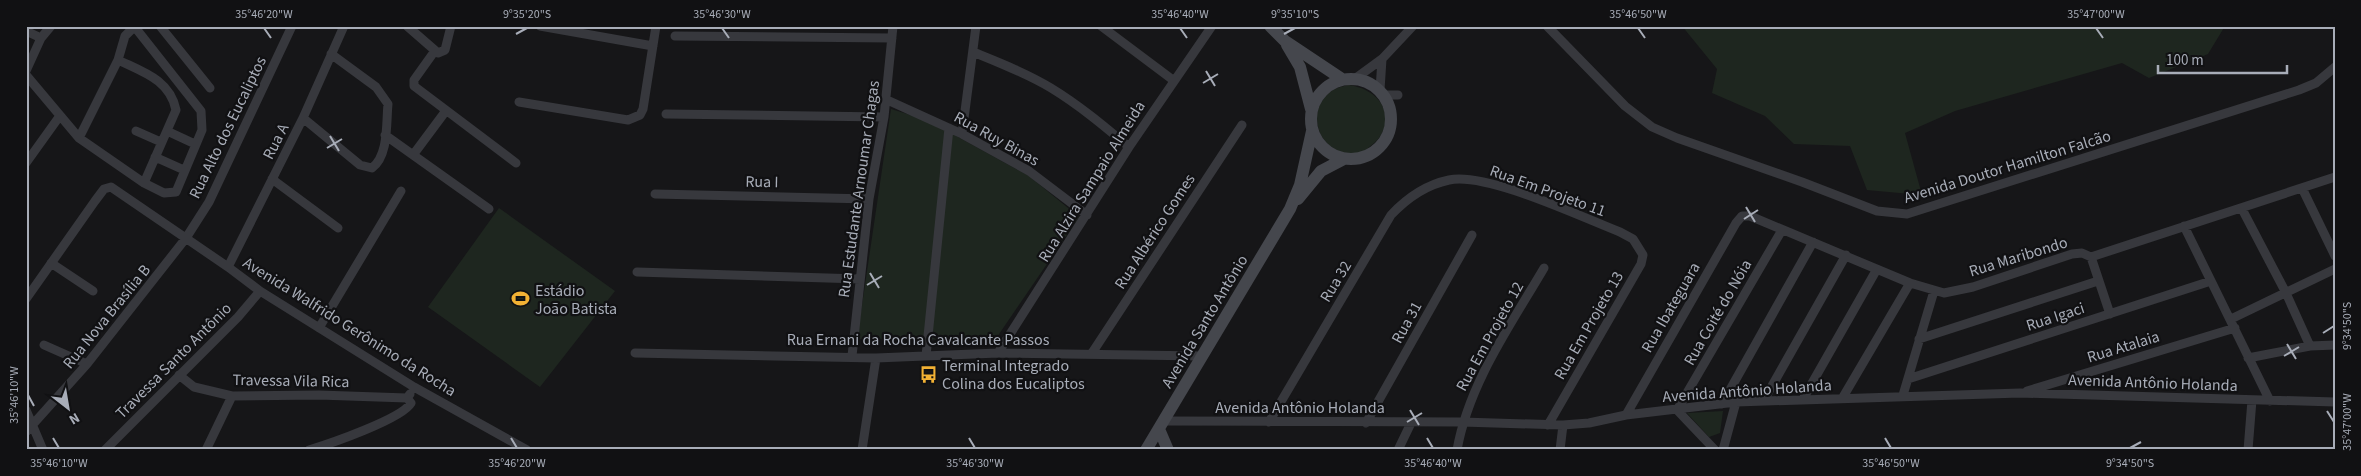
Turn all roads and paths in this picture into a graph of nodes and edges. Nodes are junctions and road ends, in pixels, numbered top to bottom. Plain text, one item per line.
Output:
1 (51, 26) edge
2 (135, 26) edge
3 (292, 26) edge
4 (344, 26) edge
5 (407, 26) edge
6 (451, 26) edge
7 (540, 26) edge
8 (656, 26) edge
9 (894, 26) edge
10 (976, 26) edge
11 (1102, 26) edge
12 (1212, 26) edge
13 (1270, 26) edge
14 (1413, 26) edge
15 (1547, 26) edge
16 (163, 28) edge
17 (26, 31) edge
18 (675, 36) dead end
19 (41, 38) junction
20 (892, 38) junction
21 (1285, 41) junction
22 (653, 46) junction
23 (434, 52) junction
24 (973, 52) junction
25 (331, 54) junction
26 (1382, 59) junction
27 (118, 60) junction
28 (2335, 66) edge
29 (26, 71) edge
30 (26, 75) edge
31 (173, 75) junction
32 (1356, 78) junction
33 (1342, 79) junction
34 (1173, 80) junction
35 (161, 81) junction
36 (210, 88) dead end
37 (1382, 92) junction
38 (1398, 94) dead end
39 (885, 99) junction
40 (519, 102) dead end
41 (1311, 109) junction
42 (445, 112) junction
43 (666, 114) dead end
44 (59, 116) junction
45 (884, 117) junction
46 (303, 118) junction
47 (1242, 125) dead end
48 (949, 128) junction
49 (136, 131) dead end
50 (167, 131) junction
51 (1312, 131) junction
52 (962, 134) junction
53 (385, 135) junction
54 (79, 138) junction
55 (161, 142) junction
56 (196, 144) junction
57 (1129, 147) junction
58 (413, 154) junction
59 (155, 157) junction
60 (1344, 159) junction
61 (26, 163) edge
62 (516, 163) dead end
63 (184, 170) junction
64 (2335, 177) edge
65 (272, 179) junction
66 (1449, 180) joint
67 (144, 182) junction
68 (2302, 188) junction
69 (401, 191) dead end
70 (655, 194) dead end
71 (868, 199) junction
72 (1290, 208) junction
73 (489, 209) dead end
74 (2242, 209) junction
75 (1087, 215) junction
76 (1742, 216) joint
77 (2184, 226) junction
78 (338, 228) dead end
79 (1782, 230) junction
80 (1472, 235) dead end
81 (186, 238) junction
82 (1633, 239) joint
83 (1814, 242) junction
84 (1846, 255) junction
85 (2335, 256) edge
86 (2091, 257) junction
87 (51, 263) junction
88 (228, 267) junction
89 (1544, 268) dead end
90 (1877, 269) junction
91 (2335, 270) edge
92 (637, 272) dead end
93 (860, 279) junction
94 (2098, 281) junction
95 (2211, 281) junction
96 (1910, 284) junction
97 (93, 291) dead end
98 (260, 291) junction
99 (1934, 291) junction
100 (2286, 293) junction
101 (26, 299) edge
102 (2110, 314) junction
103 (2230, 319) junction
104 (319, 328) junction
105 (2235, 328) junction
106 (1919, 339) junction
107 (44, 345) dead end
108 (2310, 346) junction
109 (2335, 346) edge
110 (635, 353) dead end
111 (998, 353) junction
112 (1092, 353) junction
113 (852, 356) junction
114 (926, 356) junction
115 (1202, 356) junction
116 (876, 358) junction
117 (2248, 358) junction
118 (87, 364) junction
119 (179, 375) junction
120 (1908, 379) junction
121 (414, 387) junction
122 (2020, 393) junction
123 (1904, 395) junction
124 (232, 396) junction
125 (1843, 397) junction
126 (408, 398) junction
127 (1803, 399) junction
128 (1764, 400) junction
129 (2252, 400) junction
130 (2270, 401) junction
131 (1736, 402) junction
132 (2335, 402) edge
133 (1722, 404) junction
134 (26, 410) edge
135 (1678, 410) junction
136 (1626, 415) junction
137 (1269, 422) junction
138 (1462, 422) junction
139 (1366, 423) junction
140 (1411, 423) junction
141 (1161, 425) junction
142 (1548, 425) junction
143 (1563, 425) junction
144 (30, 429) edge
145 (43, 450) edge
146 (105, 450) edge
147 (206, 450) edge
148 (309, 450) edge
149 (528, 450) edge
150 (862, 450) edge
151 (1146, 450) edge
152 (1168, 450) edge
153 (1398, 450) edge
154 (1456, 450) edge
155 (1560, 450) edge
156 (1715, 450) edge
157 (1722, 450) edge
158 (2248, 450) edge

1 - 19 street
2 - 27 street
2 - 31 street
3 - 81 street, Rua Alto dos Eucaliptos
4 - 25 street, Rua A
5 - 23 street
6 - 23 street
7 - 22 street
8 - 22 street
9 - 20 street, Rua Estudante Arnoumar Chagas
10 - 24 street
11 - 34 street
12 - 34 street, Rua Alzira Sampaio Almeida
13 - 21 street
14 - 26 street
15 - 28 street, Avenida Doutor Hamilton Falcão
16 - 36 street
17 - 19 street
18 - 20 street
19 - 29 street
20 - 39 street, Rua Estudante Arnoumar Chagas
21 - 33 street
21 - 41 street
22 - 40 street
23 - 42 street
24 - 52 street
24 - 57 street
25 - 46 street, Rua A
25 - 53 street
26 - 32 street
26 - 37 street
27 - 35 street
27 - 54 street
30 - 44 street
31 - 35 street
31 - 56 street
32 - 33 street
32 - 37 street
33 - 41 street
34 - 57 street, Rua Alzira Sampaio Almeida
35 - 50 street
37 - 38 street
37 - 60 street
39 - 45 street, Rua Estudante Arnoumar Chagas
39 - 48 street, Rua Ruy Binas
41 - 51 street
42 - 58 street
42 - 62 street
43 - 45 street
44 - 54 street
44 - 61 street
45 - 71 street, Rua Estudante Arnoumar Chagas
46 - 53 street
46 - 65 street, Rua A
47 - 112 street, Rua Albérico Gomes
48 - 52 street, Rua Ruy Binas
48 - 114 street
49 - 55 street
50 - 55 street
50 - 56 street
51 - 60 street
51 - 72 street, Avenida Santo Antônio
52 - 75 street, Rua Ruy Binas
53 - 58 street
54 - 67 street
55 - 59 street
56 - 63 street
57 - 75 street, Rua Alzira Sampaio Almeida
58 - 73 street
59 - 63 street
59 - 67 street
60 - 72 street, Avenida Santo Antônio
63 - 67 street
64 - 68 street, Rua Maribondo
65 - 78 street
65 - 88 street, Rua A
66 - 82 street, Rua Em Projeto 11
66 - 137 street, Rua 32
68 - 74 street, Rua Maribondo
68 - 85 street
69 - 104 street
70 - 71 street, Rua I
71 - 93 street, Rua Estudante Arnoumar Chagas
72 - 115 street, Avenida Santo Antônio
74 - 77 street, Rua Maribondo
74 - 100 street
75 - 111 street, Rua Alzira Sampaio Almeida
76 - 79 street, Rua Maribondo
76 - 136 street, Rua Ibateguara
77 - 86 street, Rua Maribondo
77 - 95 street
79 - 83 street, Rua Maribondo
79 - 135 street, Rua Coité do Nóia
80 - 139 street, Rua 31
81 - 87 street, Avenida Walfrido Gerônimo da Rocha
81 - 88 street, Avenida Walfrido Gerônimo da Rocha
81 - 118 street, Rua Nova Brasília B
82 - 142 street, Rua Em Projeto 13
83 - 84 street, Rua Maribondo
83 - 133 street
84 - 90 street, Rua Maribondo
84 - 128 street
86 - 94 street
86 - 99 street, Rua Maribondo
87 - 97 street
87 - 101 street
88 - 98 street, Avenida Walfrido Gerônimo da Rocha
89 - 138 street, Rua Em Projeto 12
90 - 96 street, Rua Maribondo
90 - 127 street
91 - 100 street
92 - 93 street
93 - 113 street, Rua Estudante Arnoumar Chagas
94 - 102 street
94 - 106 street
95 - 102 street, Rua Igaci
95 - 103 street
96 - 99 street, Rua Maribondo
96 - 125 street
98 - 104 street, Avenida Walfrido Gerônimo da Rocha
98 - 119 street, Travessa Santo Antônio
99 - 106 street
100 - 103 street
100 - 108 street
102 - 120 street, Rua Igaci
103 - 105 street
104 - 121 street, Avenida Walfrido Gerônimo da Rocha
105 - 117 street
105 - 122 street, Rua Atalaia
106 - 120 street
107 - 118 street
108 - 109 street
108 - 117 street
110 - 113 street, Rua Ernani da Rocha Cavalcante Passos
111 - 112 street, Rua Ernani da Rocha Cavalcante Passos
111 - 114 street, Rua Ernani da Rocha Cavalcante Passos
112 - 115 street, Rua Ernani da Rocha Cavalcante Passos
113 - 116 street, Rua Ernani da Rocha Cavalcante Passos
114 - 116 street, Rua Ernani da Rocha Cavalcante Passos
115 - 141 street, Avenida Santo Antônio
116 - 150 street
117 - 130 street
118 - 144 street, Rua Nova Brasília B
119 - 124 street, Travessa Vila Rica
119 - 146 street, Travessa Santo Antônio
120 - 123 street
121 - 126 street
121 - 149 street, Avenida Walfrido Gerônimo da Rocha
122 - 123 street, Avenida Antônio Holanda
122 - 129 street, Avenida Antônio Holanda
123 - 125 street, Avenida Antônio Holanda
124 - 126 street, Travessa Vila Rica
124 - 147 street
125 - 127 street, Avenida Antônio Holanda
126 - 148 street
127 - 128 street, Avenida Antônio Holanda
128 - 131 street, Avenida Antônio Holanda
129 - 130 street, Avenida Antônio Holanda
129 - 158 street
130 - 132 street, Avenida Antônio Holanda
131 - 133 street, Avenida Antônio Holanda
131 - 157 street
133 - 135 street, Avenida Antônio Holanda
134 - 144 street
135 - 136 street, Avenida Antônio Holanda
135 - 156 street
136 - 143 street, Avenida Antônio Holanda
137 - 139 street, Avenida Antônio Holanda
137 - 141 street, Avenida Antônio Holanda
138 - 140 street, Avenida Antônio Holanda
138 - 142 street, Avenida Antônio Holanda
138 - 154 street, Rua Em Projeto 12
139 - 140 street, Avenida Antônio Holanda
140 - 153 street
141 - 151 street, Avenida Santo Antônio
141 - 152 street
142 - 143 street, Avenida Antônio Holanda
143 - 155 street
144 - 145 street

